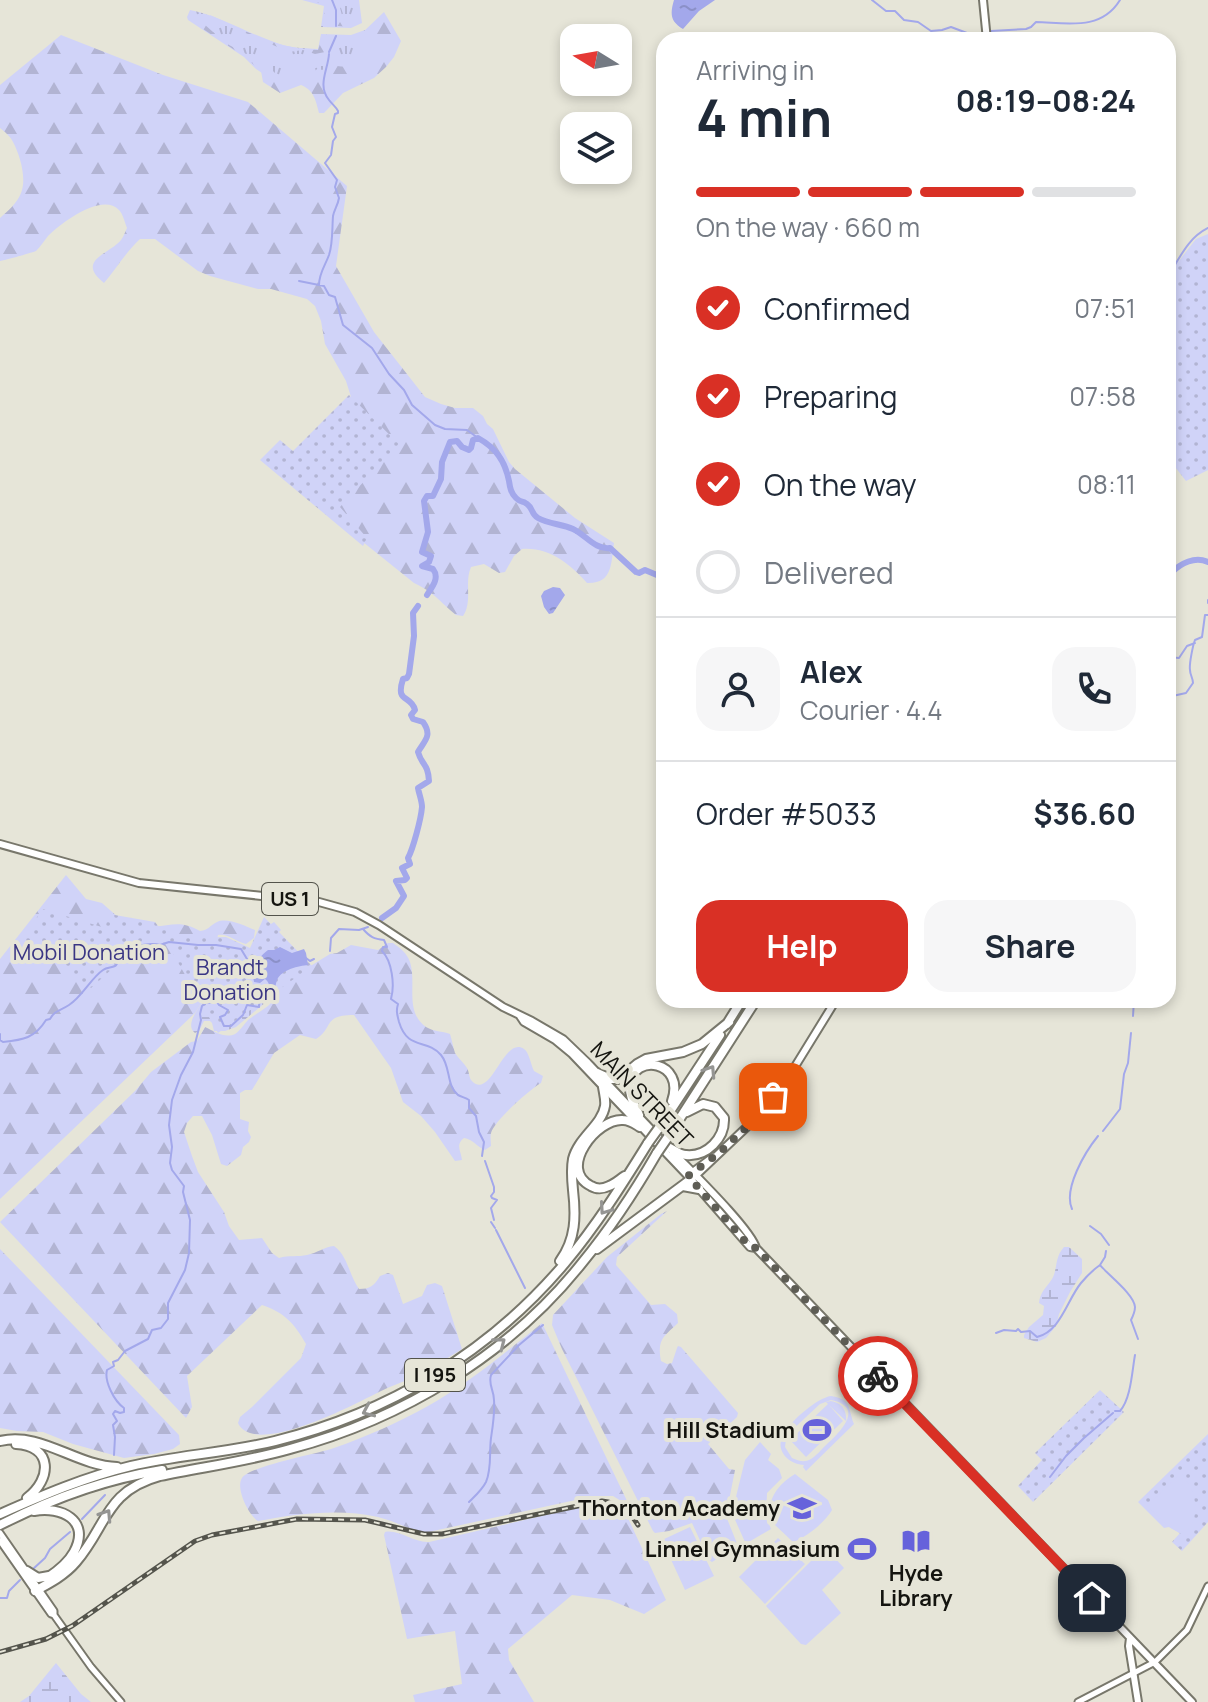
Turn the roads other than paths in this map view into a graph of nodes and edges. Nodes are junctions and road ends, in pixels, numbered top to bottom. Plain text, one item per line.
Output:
1 (983, 0) edge
2 (986, 32) edge
3 (0, 844) edge
4 (737, 1008) edge
5 (751, 1008) edge
6 (831, 1008) edge
7 (520, 1016) junction
8 (729, 1022) junction
9 (597, 1073) junction
10 (603, 1087) junction
11 (639, 1115) junction
12 (680, 1118) junction
13 (661, 1125) junction
14 (640, 1127) junction
15 (668, 1142) junction
16 (629, 1174) junction
17 (691, 1176) junction
18 (682, 1186) junction
19 (699, 1189) junction
20 (756, 1248) junction
21 (587, 1257) junction
22 (518, 1312) junction
23 (0, 1444) edge
24 (226, 1463) junction
25 (133, 1465) junction
26 (21, 1514) junction
27 (1, 1522) edge
28 (0, 1541) edge
29 (27, 1571) junction
30 (53, 1574) junction
31 (1208, 1586) edge
32 (36, 1588) junction
33 (1130, 1638) junction
34 (1137, 1646) junction
35 (1154, 1663) junction
36 (1133, 1671) junction
37 (121, 1702) edge
38 (1078, 1702) edge
39 (1138, 1702) edge
40 (1192, 1702) edge

1 - 2 main road
3 - 7 main road, MAIN STREET / US 1
4 - 8 highway, I 195
12 -> 5 highway, I 195
6 - 17 main road
7 - 9 main road, MAIN STREET / US 1
7 - 10 main road, MAIN STREET / US 1
8 - 9 highway
8 - 13 highway, I 195
9 - 11 main road, MAIN STREET / US 1
10 - 14 main road, MAIN STREET / US 1
10 - 22 highway
11 - 13 highway
11 - 15 main road, MAIN STREET / US 1
12 - 15 highway, I 195
12 - 15 highway
13 - 16 highway, I 195, bridge
14 - 16 highway
14 - 17 main road, MAIN STREET / US 1
15 - 17 main road, MAIN STREET / US 1
15 - 21 highway, I 195, bridge
16 -> 22 highway, I 195
17 - 18 highway
17 - 19 main road, MAIN STREET / US 1
17 - 20 main road, MAIN STREET / US 1
18 - 19 highway
18 - 21 highway
19 - 20 main road, MAIN STREET / US 1
20 - 33 main road, MAIN STREET / US 1
24 -> 21 highway, I 195
22 -> 25 highway, I 195
23 - 25 highway
23 - 27 highway
24 - 26 highway, I 195
32 -> 24 highway
25 - 27 highway, I 195
26 - 27 highway, I 195
26 - 30 highway
27 - 29 main road
28 - 32 main road
29 - 30 highway
29 - 32 main road
30 - 32 highway
31 - 35 main road
32 - 37 main road
33 - 34 main road, MAIN STREET / US 1
33 - 36 main road
34 - 35 main road, MAIN STREET
34 - 36 main road
35 - 36 main road
35 - 40 main road, MAIN STREET
36 - 38 main road
36 - 39 main road

